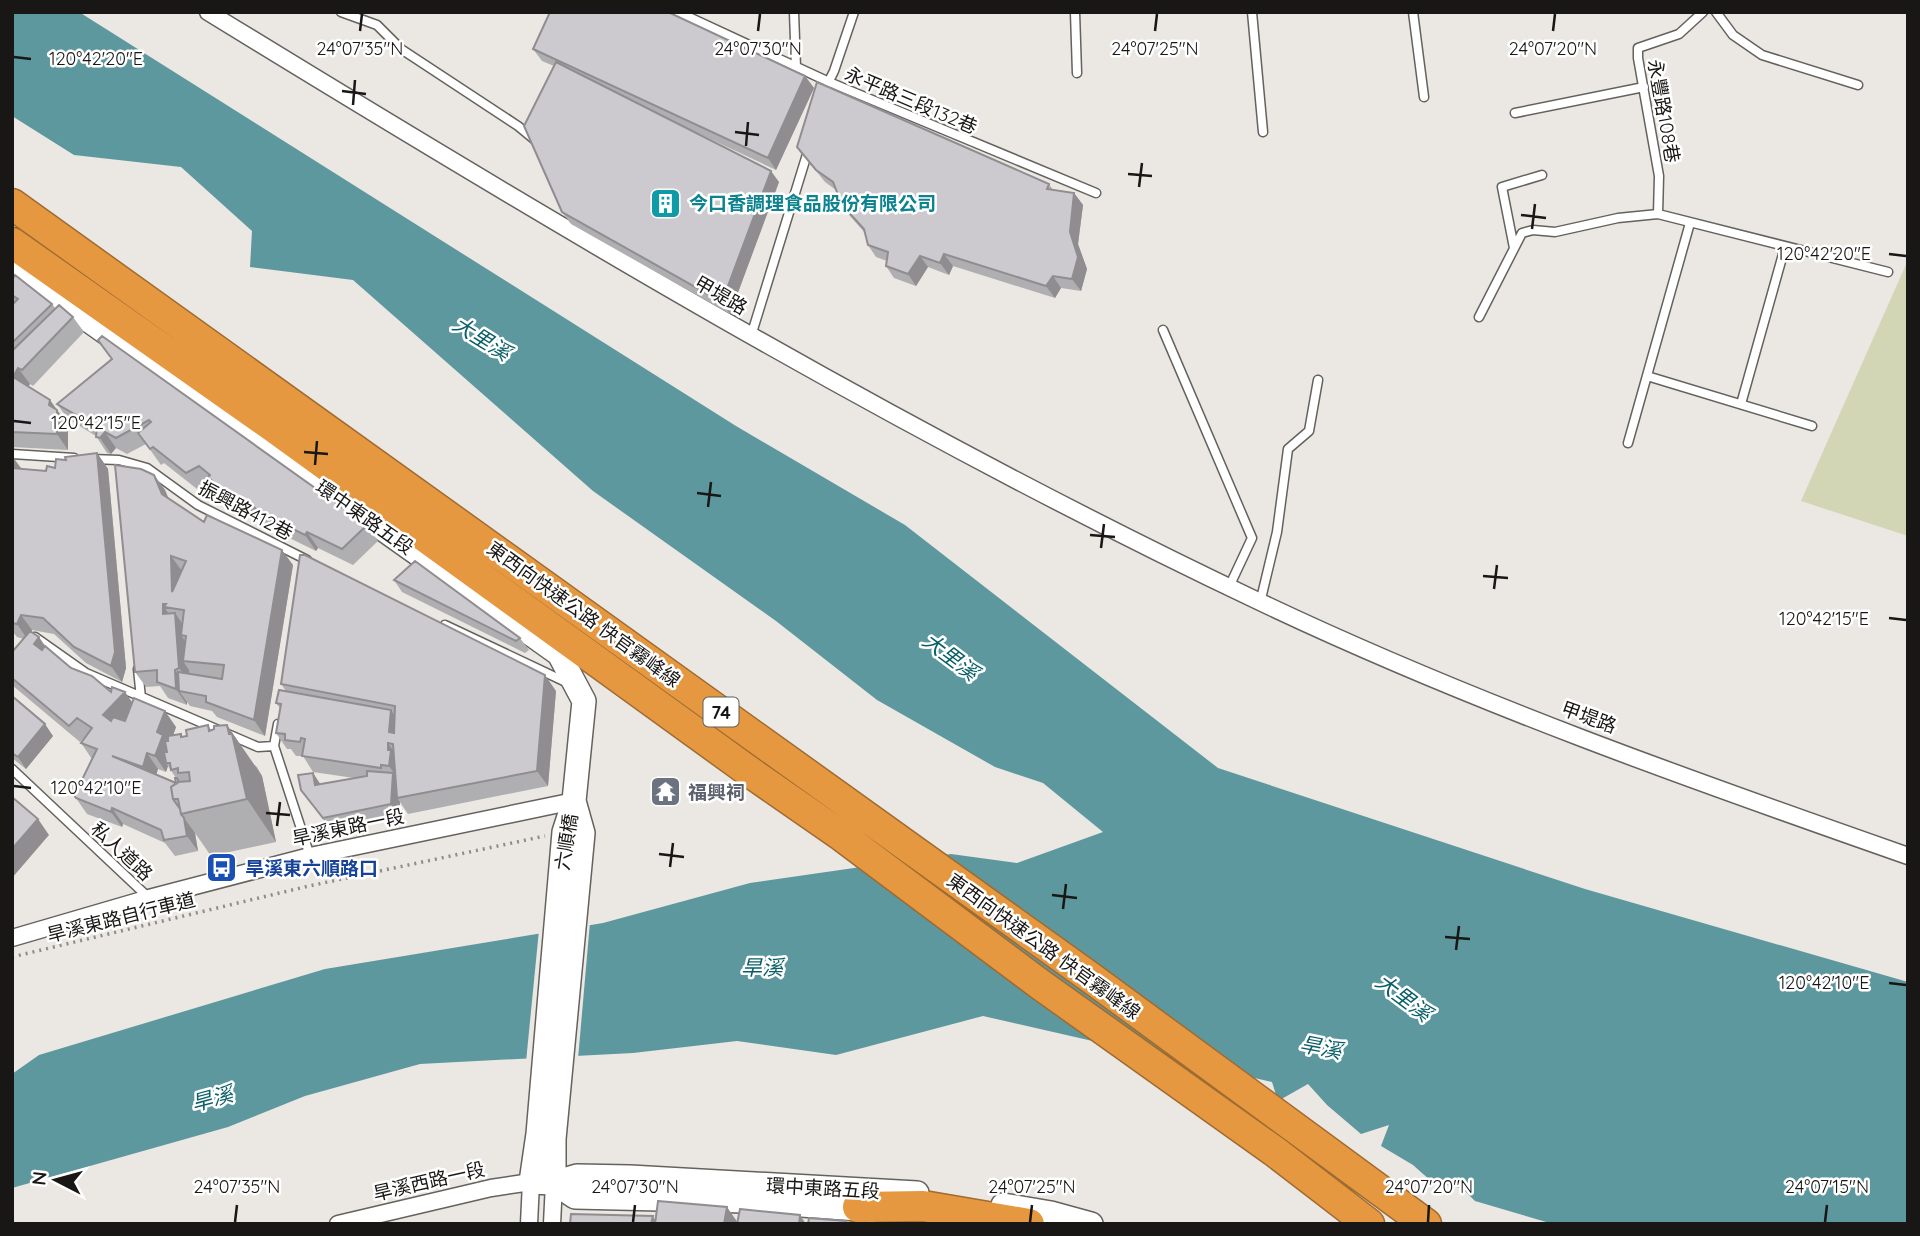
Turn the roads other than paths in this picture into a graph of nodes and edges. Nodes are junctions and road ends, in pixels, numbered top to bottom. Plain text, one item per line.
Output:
1 (208, 12) edge
2 (341, 12) edge
3 (678, 12) edge
4 (794, 12) edge
5 (854, 12) edge
6 (1075, 12) edge
7 (1252, 12) edge
8 (1413, 12) edge
9 (1703, 12) edge
10 (1717, 12) edge
11 (691, 15) edge
12 (796, 68) junction
13 (1077, 73) dead end
14 (829, 82) junction
15 (1858, 85) dead end
16 (1644, 87) junction
17 (824, 92) edge
18 (1424, 97) dead end
19 (1515, 113) dead end
20 (1263, 132) dead end
21 (811, 140) edge
22 (547, 149) edge
23 (1542, 175) dead end
24 (1096, 193) dead end
25 (12, 204) edge
26 (1658, 214) junction
27 (1690, 223) junction
28 (12, 243) edge
29 (1785, 247) junction
30 (1514, 248) junction
31 (12, 266) edge
32 (1888, 272) dead end
33 (1479, 317) dead end
34 (1163, 330) dead end
35 (751, 337) junction
36 (1647, 376) junction
37 (1318, 380) dead end
38 (1741, 404) junction
39 (1812, 426) dead end
40 (1628, 443) dead end
41 (12, 454) edge
42 (119, 460) junction
43 (120, 474) edge
44 (305, 559) junction
45 (317, 565) edge
46 (303, 571) edge
47 (1229, 587) junction
48 (1261, 603) junction
49 (442, 624) edge
50 (28, 647) edge
51 (138, 659) edge
52 (579, 689) junction
53 (141, 698) junction
54 (278, 721) edge
55 (274, 747) junction
56 (12, 769) edge
57 (574, 801) junction
58 (310, 856) junction
59 (1908, 856) edge
60 (149, 898) junction
61 (12, 938) edge
62 (542, 1183) junction
63 (858, 1207) junction
64 (338, 1224) edge
65 (529, 1224) edge
66 (552, 1224) edge
67 (947, 1224) edge
68 (1029, 1224) edge
69 (1091, 1224) edge
70 (1369, 1224) edge
71 (1426, 1224) edge

1 - 35 street, 甲堤路
2 - 22 lane
3 - 11 lane, 永平路三段132巷
4 - 12 lane
5 - 14 lane
6 - 13 lane
7 - 20 lane
8 - 18 lane
9 - 16 lane, 永豐路108巷
10 - 15 lane
11 - 12 lane, 永平路三段132巷
12 - 14 lane, 永平路三段132巷
14 - 17 lane
14 - 24 lane, 永平路三段132巷
16 - 19 lane
16 - 26 lane, 永豐路108巷
21 - 35 lane
23 - 30 lane
25 - 71 highway, 東西向快速公路 快官霧峰線 / 74
26 - 27 lane
26 - 30 lane
27 - 29 lane
27 - 36 lane
28 - 70 highway, 東西向快速公路 快官霧峰線 / 74
29 - 32 lane
29 - 38 lane
30 - 33 lane
31 - 52 street, 環中東路五段
34 - 47 lane
35 - 47 street, 甲堤路
36 - 38 lane
36 - 40 lane
37 - 48 lane
38 - 39 lane
41 - 42 lane, 振興路412巷
42 - 43 lane
42 - 44 lane, 振興路412巷
44 - 45 lane, 振興路412巷
44 - 46 lane, 振興路412巷
47 - 48 street, 甲堤路
48 - 59 street, 甲堤路
49 - 52 lane
50 - 53 lane
51 - 53 lane
52 - 57 street, 環中東路五段
53 - 55 lane
54 - 55 lane
55 - 58 lane
56 - 60 lane, 私人道路
57 - 58 street, 旱溪東路一段
57 - 62 street, 六順橋
57 - 62 street, 六順橋
58 - 60 street, 旱溪東路一段
60 - 61 street, 旱溪東路一段
62 - 63 street, 環中東路五段
62 - 64 street, 旱溪西路一段
62 - 65 street
62 - 66 street
62 - 69 street, 環中東路五段
63 - 67 street, 環中東路五段
63 - 68 highway

